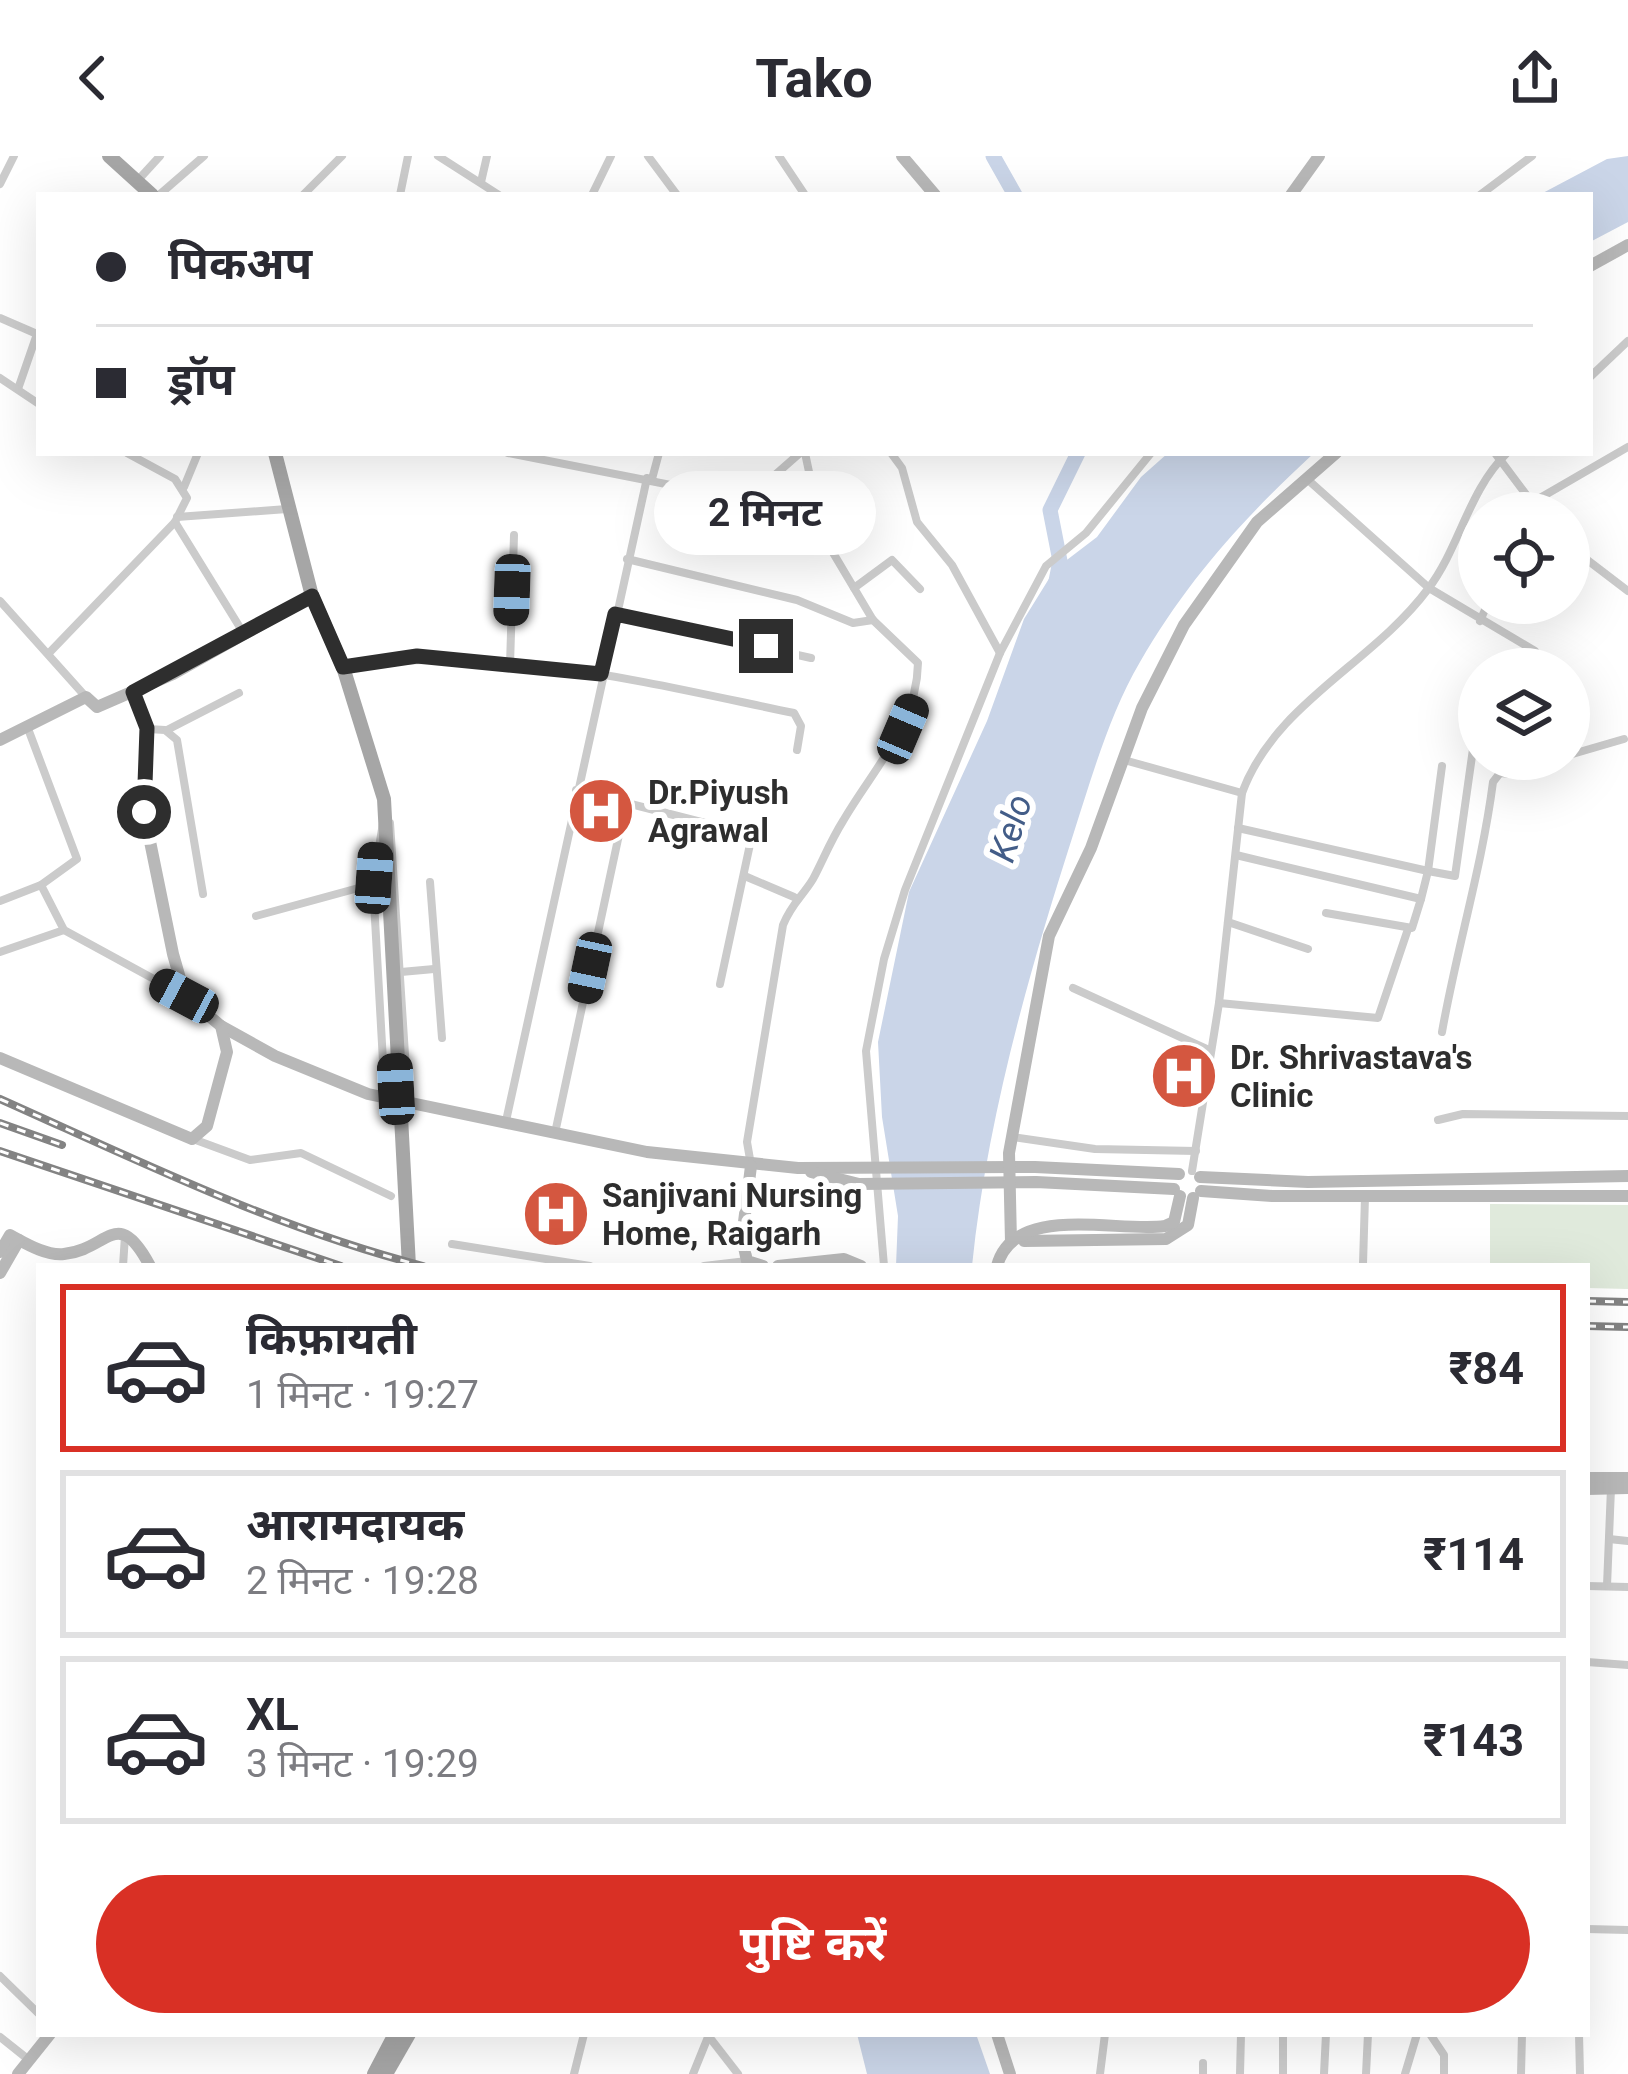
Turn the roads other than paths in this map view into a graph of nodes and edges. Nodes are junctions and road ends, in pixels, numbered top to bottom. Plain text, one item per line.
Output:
1 (14, 156) edge
2 (109, 156) edge
3 (160, 156) edge
4 (204, 156) edge
5 (342, 156) edge
6 (408, 156) edge
7 (438, 156) edge
8 (487, 156) edge
9 (611, 156) edge
10 (648, 156) edge
11 (779, 156) edge
12 (902, 156) edge
13 (1318, 156) edge
14 (1532, 156) edge
15 (1519, 158) edge
16 (139, 179) junction
17 (481, 182) junction
18 (0, 184) edge
19 (152, 192) edge
20 (159, 192) edge
21 (307, 192) edge
22 (401, 192) edge
23 (495, 192) edge
24 (593, 192) edge
25 (675, 192) edge
26 (803, 192) edge
27 (932, 192) edge
28 (1293, 192) edge
29 (1483, 192) edge
30 (1628, 245) edge
31 (1593, 264) edge
32 (0, 318) edge
33 (36, 334) edge
34 (36, 337) edge
35 (1628, 341) edge
36 (1593, 374) edge
37 (0, 378) edge
38 (18, 389) junction
39 (36, 402) edge
40 (1628, 447) edge
41 (132, 456) edge
42 (197, 456) edge
43 (276, 456) edge
44 (524, 456) edge
45 (658, 456) edge
46 (798, 456) edge
47 (803, 456) edge
48 (893, 456) edge
49 (1149, 456) edge
50 (1332, 456) edge
51 (1500, 456) edge
52 (1502, 456) edge
53 (1306, 478) junction
54 (650, 479) junction
55 (184, 487) junction
56 (1524, 492) edge
57 (1560, 492) edge
58 (749, 498) junction
59 (286, 509) junction
60 (818, 514) junction
61 (176, 520) junction
62 (514, 535) dead end
63 (627, 559) junction
64 (1590, 562) edge
65 (854, 588) junction
66 (1429, 588) junction
67 (920, 589) dead end
68 (1628, 591) edge
69 (312, 596) junction
70 (0, 601) edge
71 (1458, 607) edge
72 (615, 614) junction
73 (873, 620) junction
74 (1486, 624) edge
75 (245, 635) junction
76 (1530, 648) edge
77 (50, 652) junction
78 (1000, 653) junction
79 (811, 658) dead end
80 (510, 665) junction
81 (343, 667) junction
82 (601, 674) junction
83 (133, 692) junction
84 (238, 693) dead end
85 (86, 697) junction
86 (26, 726) junction
87 (147, 728) junction
88 (165, 730) junction
89 (1624, 739) dead end
90 (0, 740) edge
91 (1590, 749) edge
92 (797, 750) dead end
93 (1124, 760) junction
94 (1442, 766) dead end
95 (1469, 780) edge
96 (1495, 780) edge
97 (576, 790) junction
98 (1242, 793) junction
99 (626, 802) junction
100 (386, 817) junction
101 (1238, 828) junction
102 (1236, 855) junction
103 (1428, 871) junction
104 (747, 877) junction
105 (430, 882) dead end
106 (374, 884) junction
107 (41, 885) junction
108 (203, 894) dead end
109 (794, 897) junction
110 (1421, 898) junction
111 (0, 901) edge
112 (1326, 913) dead end
113 (256, 916) dead end
114 (1228, 922) junction
115 (1408, 928) junction
116 (64, 930) junction
117 (1308, 949) dead end
118 (0, 952) edge
119 (434, 969) junction
120 (401, 972) junction
121 (720, 984) dead end
122 (1073, 988) dead end
123 (184, 996) junction
124 (1219, 1003) junction
125 (221, 1026) junction
126 (1442, 1032) dead end
127 (442, 1038) dead end
128 (1211, 1051) junction
129 (0, 1058) edge
130 (385, 1098) junction
131 (409, 1104) junction
132 (1628, 1116) edge
133 (1438, 1120) dead end
134 (505, 1125) junction
135 (554, 1135) junction
136 (1013, 1137) junction
137 (192, 1138) junction
138 (1196, 1151) junction
139 (752, 1166) junction
140 (798, 1168) junction
141 (1628, 1175) edge
142 (1188, 1185) junction
143 (391, 1196) dead end
144 (1365, 1196) junction
145 (1628, 1196) edge
146 (125, 1234) junction
147 (10, 1235) edge
148 (1011, 1242) junction
149 (452, 1244) dead end
150 (0, 1252) edge
151 (747, 1261) junction
152 (123, 1263) edge
153 (148, 1263) edge
154 (410, 1263) edge
155 (571, 1263) edge
156 (730, 1263) edge
157 (753, 1263) edge
158 (806, 1263) edge
159 (854, 1263) edge
160 (884, 1263) edge
161 (1000, 1263) edge
162 (1364, 1263) edge
163 (0, 1273) edge
164 (1590, 1478) edge
165 (1628, 1478) edge
166 (1628, 1488) edge
167 (1590, 1489) edge
168 (1611, 1489) junction
169 (1609, 1539) junction
170 (1628, 1541) edge
171 (1590, 1586) edge
172 (1607, 1586) junction
173 (1628, 1587) edge
174 (1590, 1662) edge
175 (1628, 1664) edge
176 (1590, 1929) edge
177 (1628, 1930) edge
178 (0, 1976) edge
179 (36, 2011) edge
180 (0, 2037) edge
181 (48, 2037) edge
182 (393, 2037) edge
183 (407, 2037) edge
184 (583, 2037) edge
185 (709, 2037) edge
186 (712, 2037) edge
187 (994, 2037) edge
188 (994, 2037) edge
189 (1105, 2037) edge
190 (1241, 2037) edge
191 (1283, 2037) edge
192 (1327, 2037) edge
193 (1368, 2037) edge
194 (1417, 2037) edge
195 (1432, 2037) edge
196 (1522, 2037) edge
197 (1580, 2037) edge
198 (29, 2060) junction
199 (18, 2074) edge
200 (374, 2074) edge
201 (386, 2074) edge
202 (574, 2074) edge
203 (693, 2074) edge
204 (738, 2074) edge
205 (1001, 2074) edge
206 (1010, 2074) edge
207 (1100, 2074) edge
208 (1240, 2074) edge
209 (1282, 2074) edge
210 (1324, 2074) edge
211 (1366, 2074) edge
212 (1405, 2074) edge
213 (1444, 2074) edge
214 (1521, 2074) edge
215 (1580, 2074) edge

1 - 18 street
2 - 16 main road
3 - 16 street
4 - 20 street
5 - 21 street
6 - 22 street
7 - 17 street
8 - 17 street
9 - 24 street
10 - 25 street
11 - 26 street
12 - 27 street
13 - 28 street
14 - 15 street
15 - 29 street
16 - 19 main road
17 - 23 street
30 - 31 street
32 - 33 street
34 - 38 street
35 - 36 street
37 - 38 street
38 - 39 street
40 - 57 street
41 - 55 street
42 - 55 street
43 - 59 main road
44 - 54 street
45 - 54 street
46 - 58 street
47 - 60 street
48 - 78 street
49 - 78 street
50 - 53 street
51 - 66 street
52 - 56 street
53 - 66 street
53 - 93 street
54 - 58 street
54 - 63 street
55 - 61 street
58 - 60 street
59 - 61 street
59 - 69 main road
60 - 65 street
61 - 75 street
61 - 77 street
62 - 80 street
63 - 72 street
63 - 73 street
64 - 68 street
65 - 67 street
65 - 73 street
66 - 71 street
66 - 98 street
69 - 75 street
69 - 81 main road
70 - 77 street
72 - 79 street
72 - 82 street
73 - 109 street
74 - 76 street
75 - 83 street
77 - 85 street
78 - 160 street
80 - 81 street
80 - 82 street
81 - 100 main road
82 - 92 street
82 - 97 street
83 - 85 street
83 - 87 street
84 - 88 street
85 - 86 street
86 - 90 street
86 - 107 street
87 - 88 street
87 - 123 street
88 - 108 street
89 - 91 street
93 - 98 street
93 - 136 street
94 - 103 street
95 - 103 street
96 - 126 street
97 - 99 street
97 - 134 street
98 - 101 street
99 - 104 street
99 - 135 street
100 - 106 street
100 - 120 street
100 - 154 main road
101 - 102 street
101 - 103 street
102 - 110 street
102 - 114 street
103 - 110 street
104 - 109 street
104 - 121 street
105 - 119 street
106 - 113 street
106 - 130 street
107 - 111 street
107 - 116 street
109 - 139 street
110 - 115 street
112 - 115 street
114 - 117 street
114 - 124 street
115 - 124 street
116 - 118 street
116 - 123 street
119 - 120 street
119 - 127 street
120 - 131 street
122 - 128 street
123 - 125 street
124 - 128 street
125 - 130 street
125 - 137 street
128 - 138 street
129 - 137 street
130 - 131 street
131 - 134 street
132 - 133 street
134 - 135 street
135 - 139 street
136 - 138 street
136 - 148 street
137 - 143 street
138 - 142 street
139 - 140 street
139 - 151 street
140 - 142 street
140 - 142 street
141 - 142 street
142 - 144 street
142 - 148 street
144 - 145 street
144 - 162 street
146 - 147 street
146 - 152 street
146 - 153 street
147 - 150 street
147 - 163 street
148 - 161 street
149 - 155 street
151 - 156 street
151 - 157 street
158 - 159 street
164 - 165 street
166 - 168 street
167 - 168 street
168 - 169 street
169 - 170 street
169 - 172 street
171 - 172 street
172 - 173 street
174 - 175 street
176 - 177 street
178 - 179 street
180 - 198 street
181 - 198 street
182 - 200 main road
183 - 201 main road
184 - 202 street
185 - 203 street
186 - 204 street
187 - 205 street
188 - 206 street
189 - 207 street
190 - 208 street
191 - 209 street
192 - 210 street
193 - 211 street
194 - 212 street
195 - 213 street
196 - 214 street
197 - 215 street
198 - 199 street

